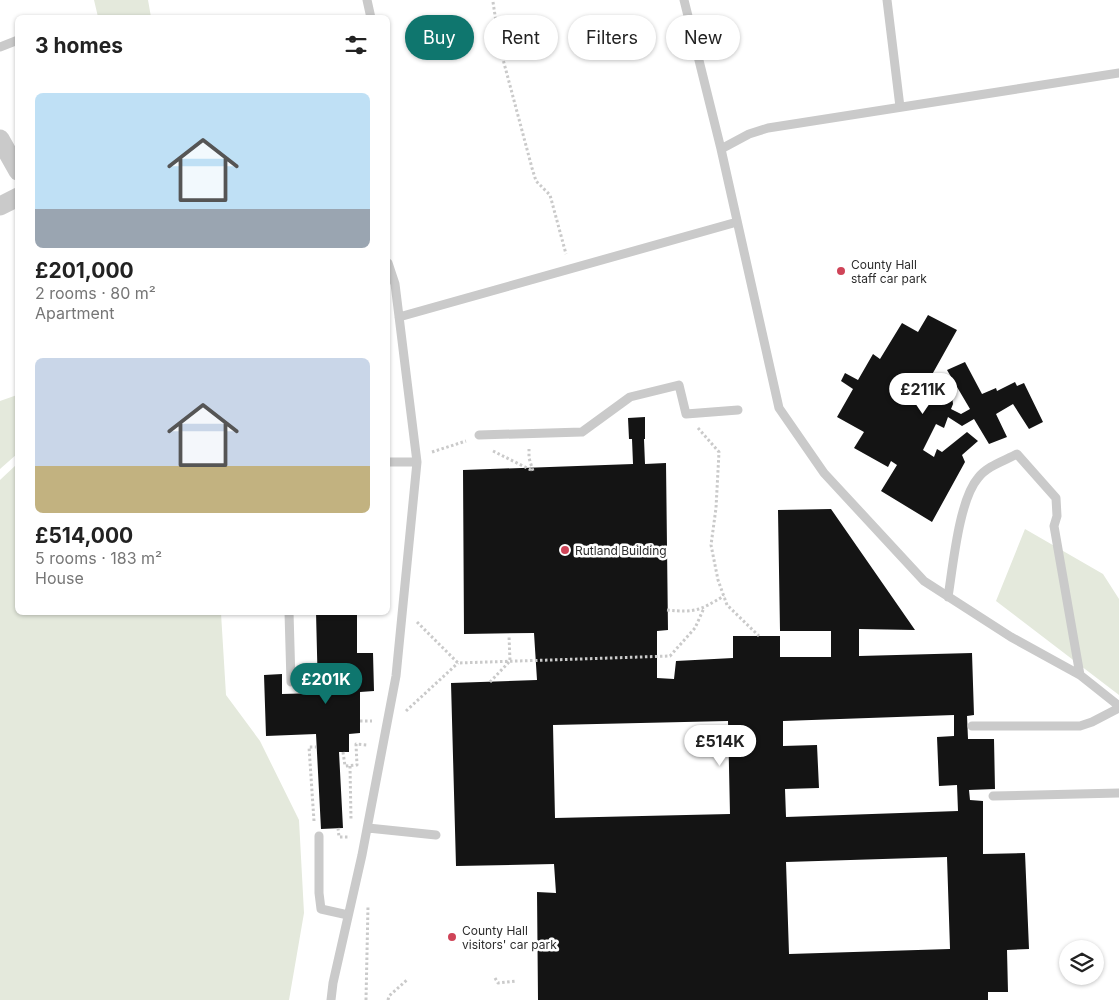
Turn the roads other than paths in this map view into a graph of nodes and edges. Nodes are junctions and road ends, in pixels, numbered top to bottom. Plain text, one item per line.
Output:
1 (366, 0) edge
2 (684, 0) edge
3 (887, 0) edge
4 (370, 15) edge
5 (15, 41) edge
6 (0, 46) edge
7 (1119, 73) edge
8 (900, 107) junction
9 (0, 139) edge
10 (721, 149) junction
11 (15, 166) edge
12 (15, 198) edge
13 (0, 206) edge
14 (737, 222) junction
15 (390, 269) edge
16 (399, 317) junction
17 (738, 410) dead end
18 (479, 435) road end
19 (390, 462) edge
20 (417, 462) junction
21 (948, 596) junction
22 (289, 615) edge
23 (1080, 674) junction
24 (291, 682) dead end
25 (1119, 707) edge
26 (972, 726) dead end
27 (1119, 793) edge
28 (993, 796) dead end
29 (368, 828) junction
30 (436, 835) dead end
31 (319, 836) road end
32 (348, 915) junction
33 (331, 1000) edge

1 - 4 lane
2 - 10 lane
3 - 8 lane
5 - 6 lane
7 - 8 lane
8 - 10 lane
9 - 11 street
10 - 14 lane
12 - 13 street
14 - 16 lane
14 - 21 lane
15 - 16 lane
16 - 20 lane
17 - 18 lane
19 - 20 lane
20 - 29 lane
21 - 23 lane
21 - 23 lane
22 - 24 lane
23 - 25 lane
25 - 26 lane
27 - 28 lane
29 - 30 lane
29 - 32 lane
31 - 32 lane
32 - 33 lane

